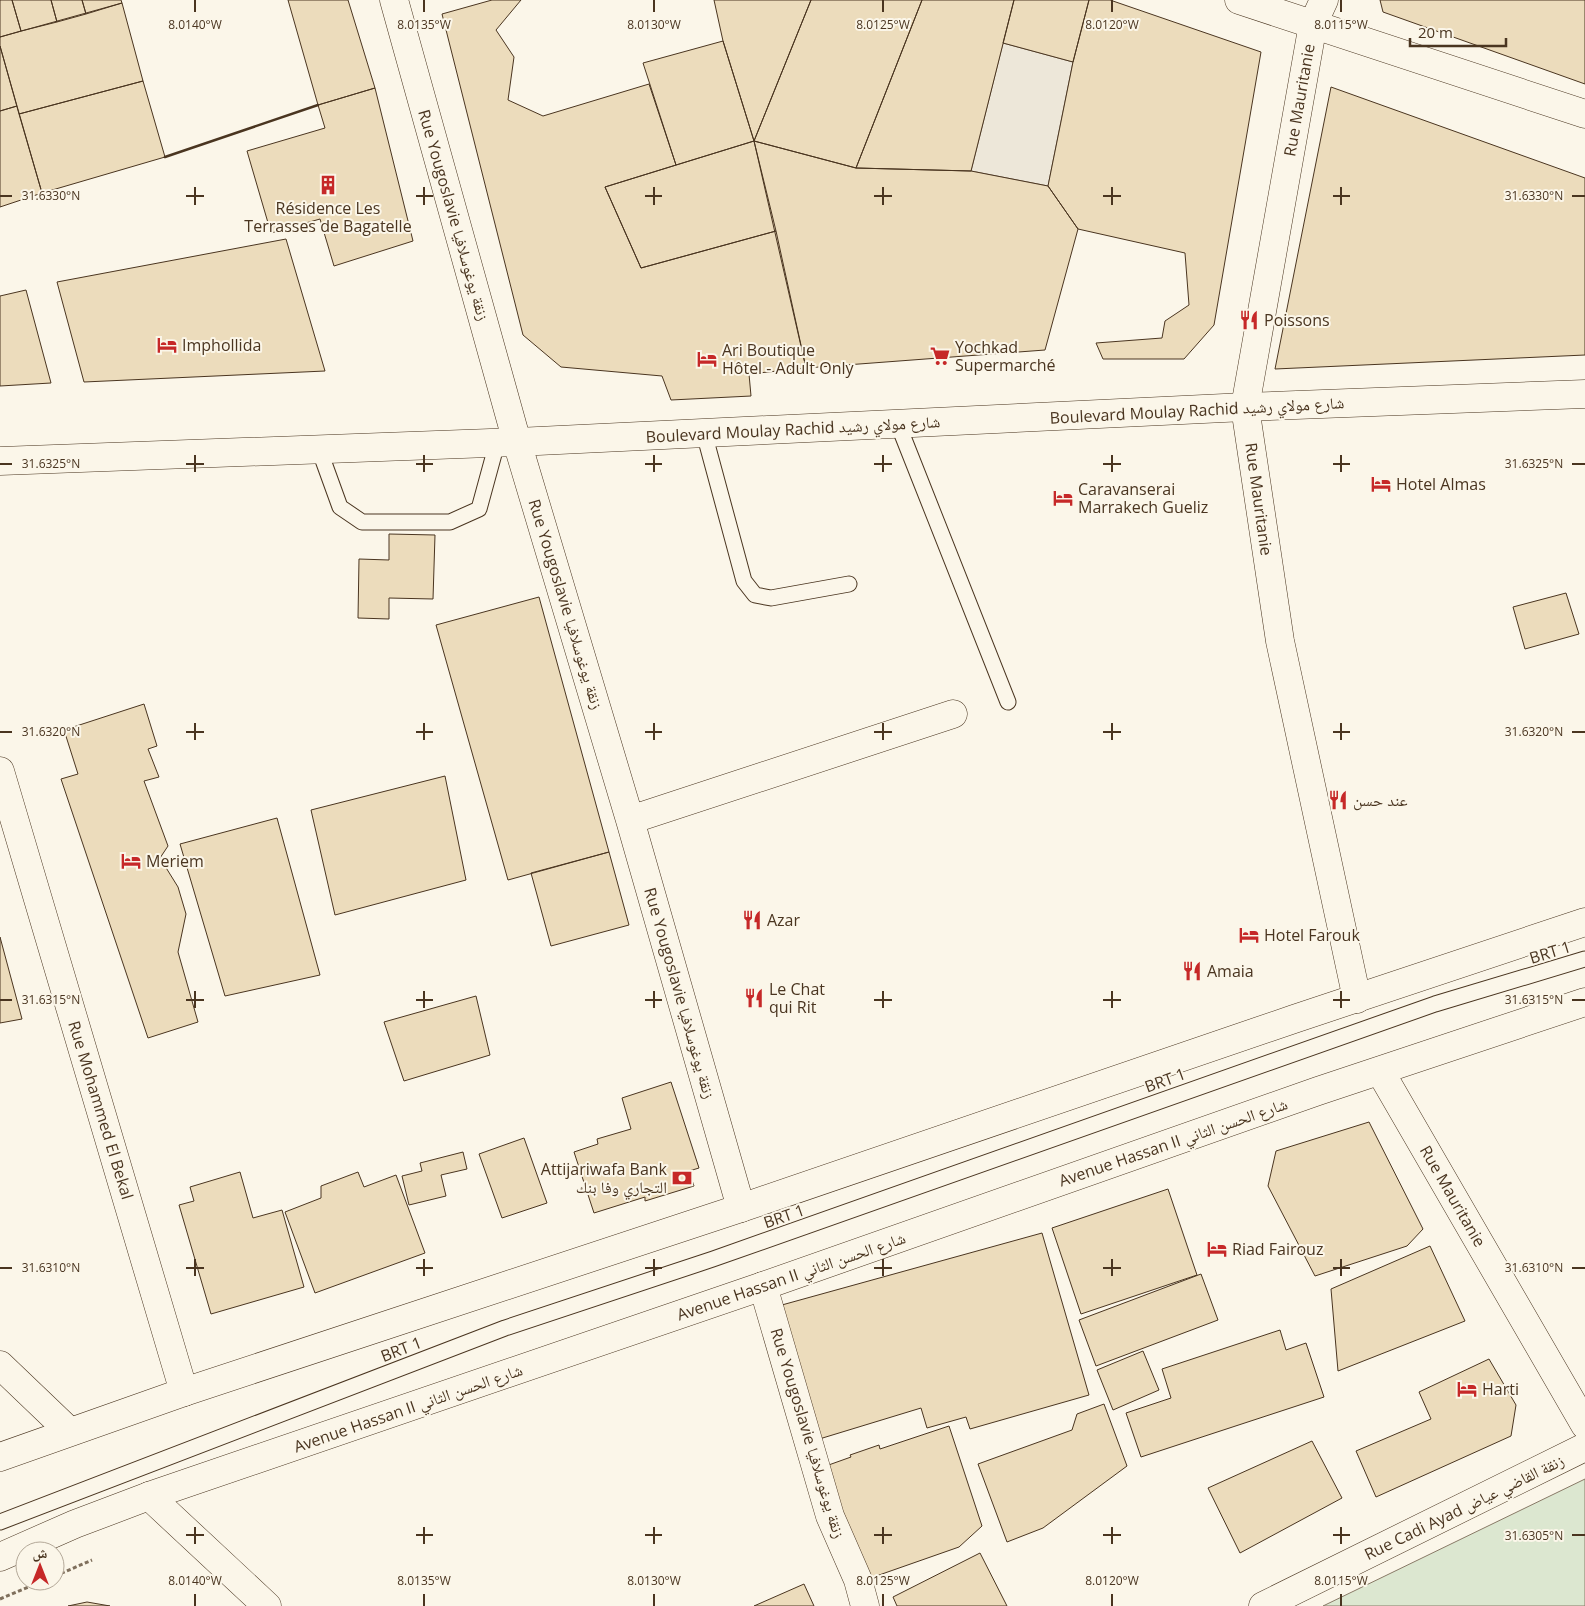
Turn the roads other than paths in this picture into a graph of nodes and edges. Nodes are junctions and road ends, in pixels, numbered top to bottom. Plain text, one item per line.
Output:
1 (394, 0) edge
2 (1239, 0) edge
3 (1324, 0) edge
4 (1312, 24) junction
5 (1585, 114) edge
6 (1585, 394) edge
7 (1245, 407) junction
8 (898, 424) junction
9 (704, 433) junction
10 (507, 443) junction
11 (319, 449) junction
12 (0, 460) edge
13 (849, 584) dead end
14 (1008, 702) dead end
15 (953, 714) dead end
16 (0, 771) edge
17 (630, 820) junction
18 (1585, 922) edge
19 (1585, 960) edge
20 (1357, 998) junction
21 (1585, 1002) edge
22 (1380, 1071) junction
23 (741, 1208) junction
24 (763, 1286) junction
25 (0, 1366) edge
26 (184, 1392) junction
27 (1585, 1425) edge
28 (69, 1432) junction
29 (1585, 1447) edge
30 (0, 1457) edge
31 (149, 1496) junction
32 (0, 1522) edge
33 (0, 1557) edge
34 (267, 1606) edge
35 (866, 1606) edge
36 (1263, 1606) edge

1 - 10 street, Rue Yougoslavie زنقة يوغوسلافيا
2 - 4 street
3 - 4 street, Rue Mauritanie
4 - 5 street
4 - 7 street, Rue Mauritanie
6 - 7 street, Boulevard Moulay Rachid شارع مولاي رشيد
7 - 8 street, Boulevard Moulay Rachid شارع مولاي رشيد
7 - 20 street, Rue Mauritanie
8 - 9 street, Boulevard Moulay Rachid شارع مولاي رشيد
8 - 14 lane
9 - 10 street, Boulevard Moulay Rachid شارع مولاي رشيد
9 - 13 lane
10 - 11 street, Boulevard Moulay Rachid شارع مولاي رشيد
10 - 11 lane
10 - 17 street, Rue Yougoslavie زنقة يوغوسلافيا
11 - 12 street, Boulevard Moulay Rachid شارع مولاي رشيد
15 - 17 street
16 - 26 street, Rue Mohammed El Bekal
17 - 23 street, Rue Yougoslavie زنقة يوغوسلافيا
18 - 20 street
19 - 32 lane, BRT 1
20 - 23 street
21 - 22 street, Avenue Hassan II شارع الحسن الثاني
22 - 24 street, Avenue Hassan II شارع الحسن الثاني
22 - 27 street, Rue Mauritanie
23 - 26 street
24 - 31 street, Avenue Hassan II شارع الحسن الثاني
24 - 35 street, Rue Yougoslavie زنقة يوغوسلافيا
25 - 28 street
26 - 28 street
28 - 30 street
29 - 36 street, Rue Cadi Ayad زنقة القاضي عياض
31 - 33 street, Avenue Hassan II شارع الحسن الثاني
31 - 34 street

